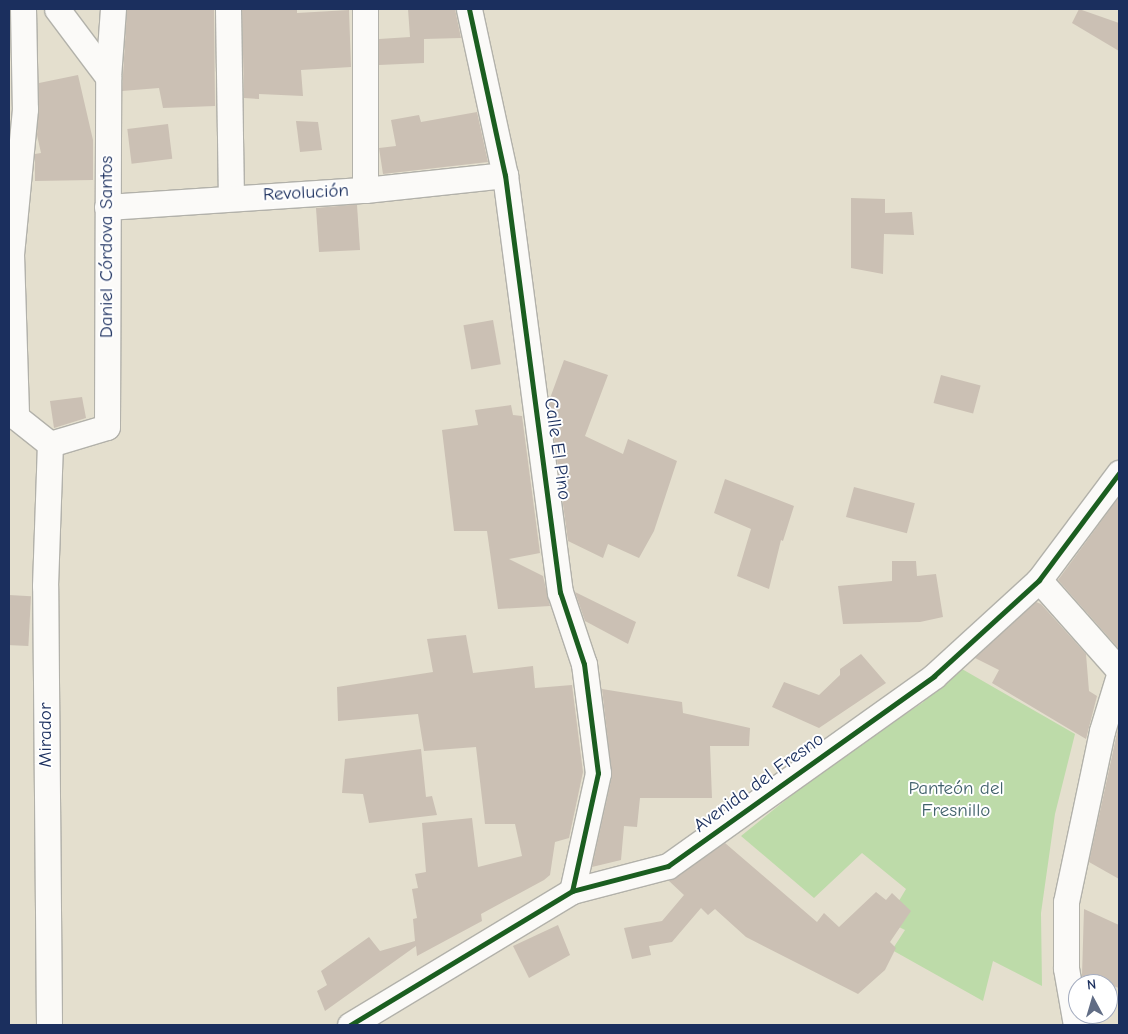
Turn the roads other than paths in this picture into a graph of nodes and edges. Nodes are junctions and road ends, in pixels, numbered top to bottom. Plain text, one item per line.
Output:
1 (23, 9) edge
2 (57, 9) edge
3 (113, 9) edge
4 (228, 9) edge
5 (365, 9) edge
6 (469, 9) edge
7 (108, 76) junction
8 (505, 176) junction
9 (365, 190) junction
10 (231, 197) junction
11 (107, 207) junction
12 (50, 444) junction
13 (1119, 473) edge
14 (1039, 580) junction
15 (1119, 670) edge
16 (1119, 675) edge
17 (572, 891) junction
18 (49, 1025) edge
19 (350, 1025) edge
20 (1076, 1025) edge

1 - 12 street
2 - 7 street
3 - 7 street, Daniel Córdova Santos
4 - 10 street
5 - 9 street
6 - 8 street, Calle El Pino
7 - 11 street, Daniel Córdova Santos
8 - 9 street, Revolución
8 - 17 street, Calle El Pino
9 - 10 street, Revolución
10 - 11 street, Revolución
11 - 12 street, Daniel Córdova Santos
12 - 18 street, Mirador
13 - 14 street, Avenida del Fresno
14 - 15 street
14 - 17 street, Avenida del Fresno
16 - 20 street
17 - 19 street, Avenida del Fresno

